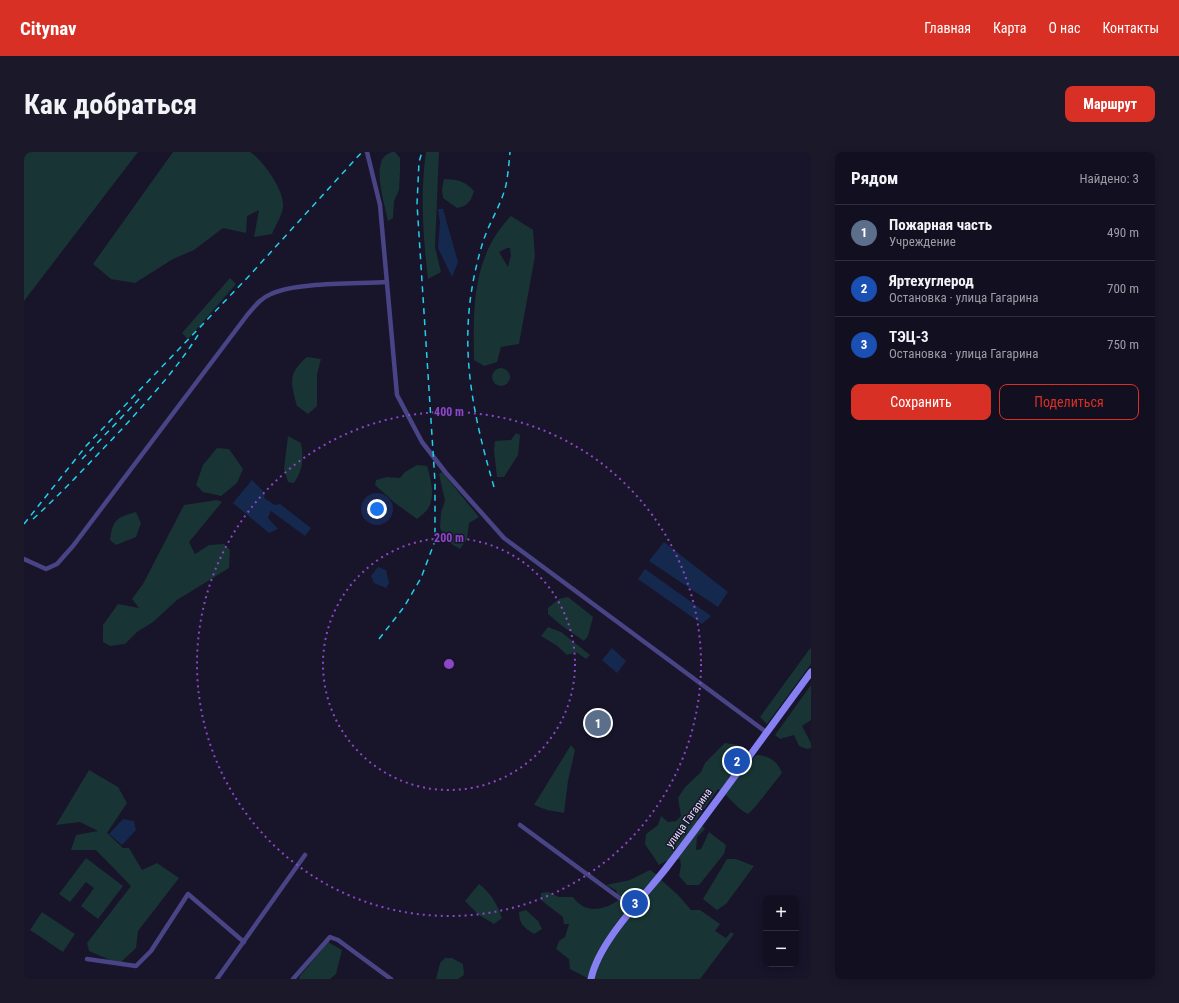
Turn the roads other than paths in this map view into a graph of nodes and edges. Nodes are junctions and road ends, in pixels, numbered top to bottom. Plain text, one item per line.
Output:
1 (367, 152) edge
2 (387, 282) junction
3 (24, 559) edge
4 (811, 672) edge
5 (766, 732) junction
6 (520, 825) dead end
7 (305, 855) dead end
8 (634, 908) junction
9 (244, 942) junction
10 (87, 959) dead end
11 (217, 979) edge
12 (293, 979) edge
13 (391, 979) edge
14 (591, 979) edge

1 - 2 street
2 - 3 street
2 - 5 street
4 - 5 main road, улица Гагарина
5 - 8 main road, улица Гагарина
6 - 8 street
7 - 9 street
8 - 14 main road, улица Гагарина
9 - 10 street
9 - 11 street
12 - 13 street

